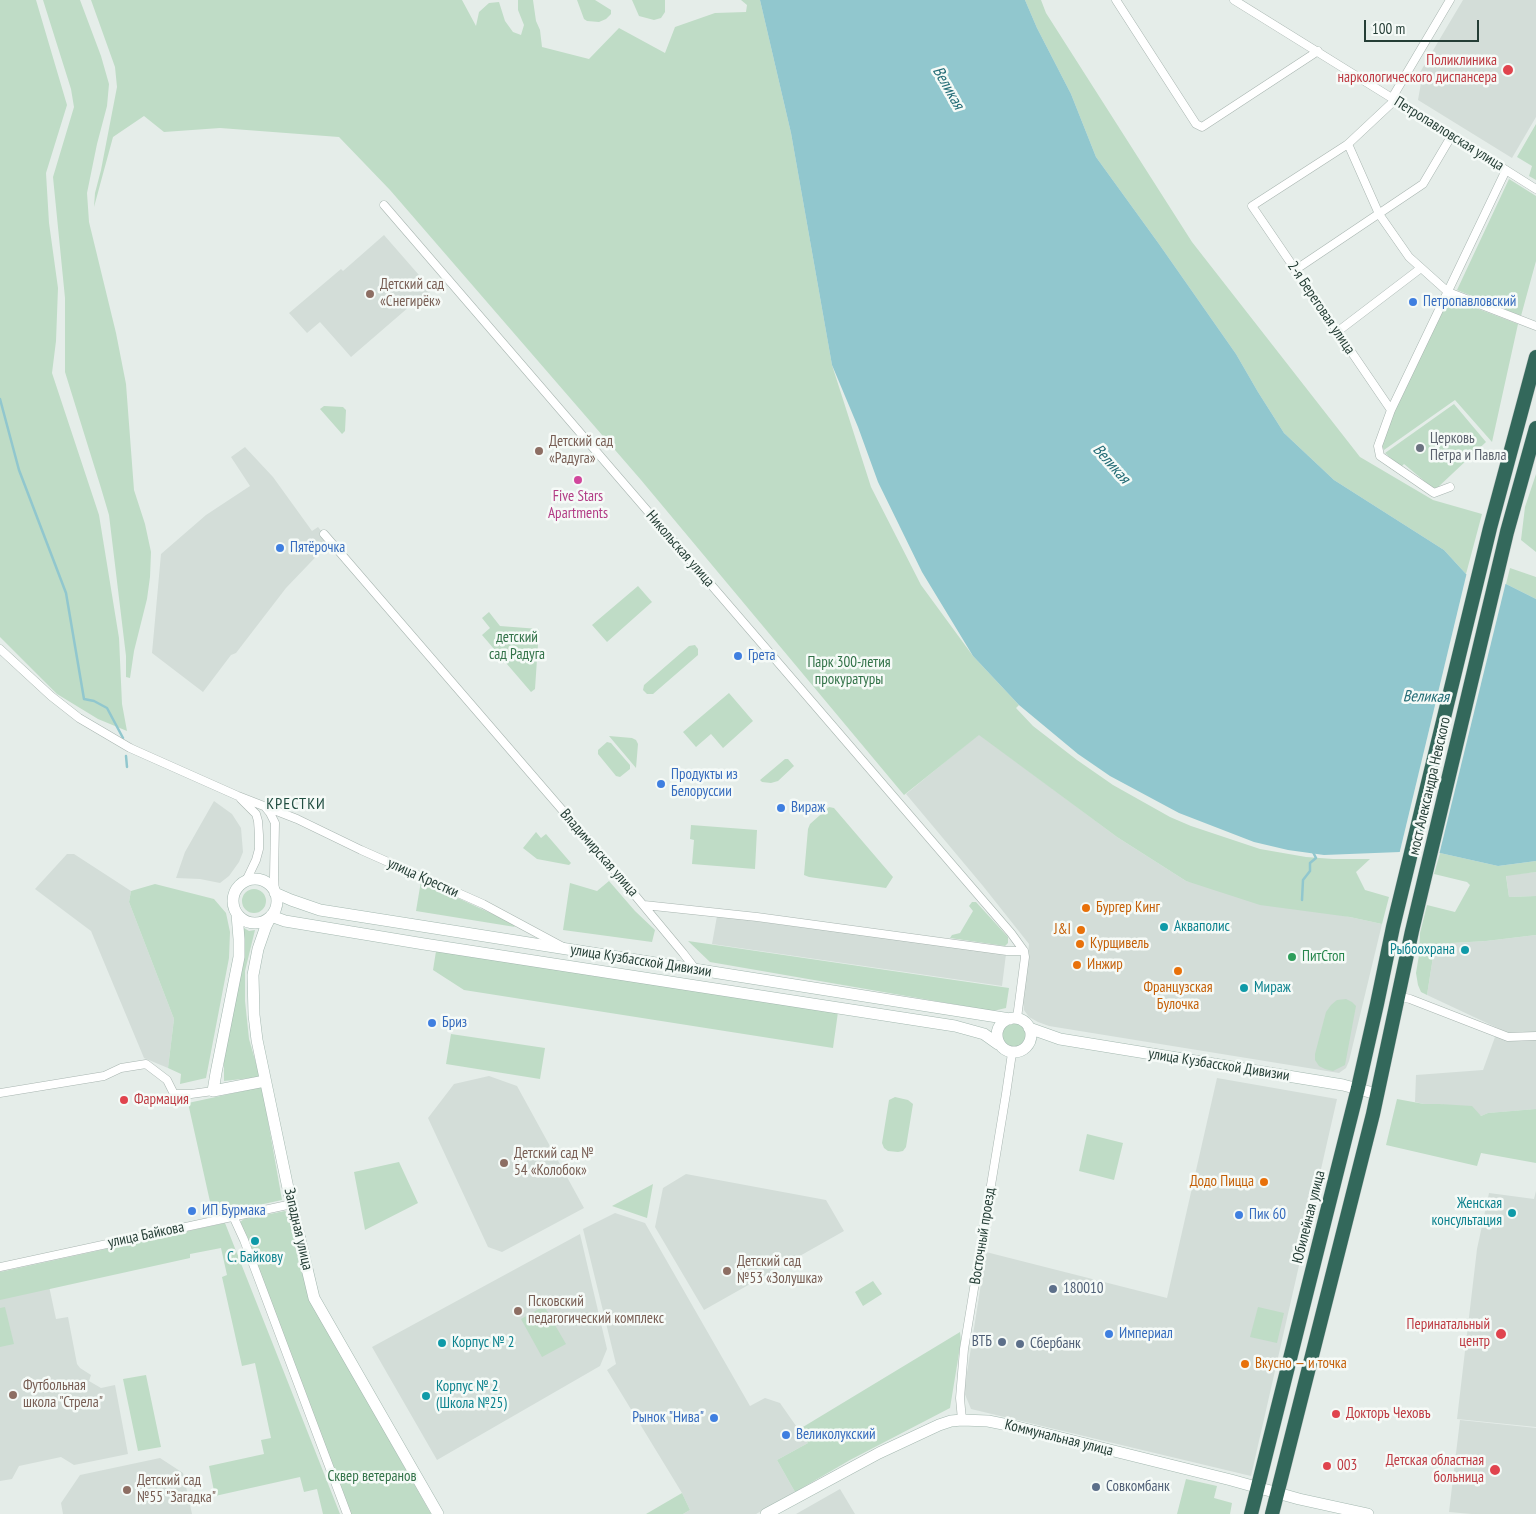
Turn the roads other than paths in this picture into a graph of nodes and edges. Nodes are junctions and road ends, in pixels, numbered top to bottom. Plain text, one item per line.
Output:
1 (1116, 0) edge
2 (1234, 0) edge
3 (1450, 0) edge
4 (1318, 51) junction
5 (1394, 99) junction
6 (1452, 136) junction
7 (1348, 144) junction
8 (1506, 170) junction
9 (1536, 189) edge
10 (384, 205) dead end
11 (1379, 214) junction
12 (1421, 268) junction
13 (1295, 270) junction
14 (1448, 292) junction
15 (1536, 326) edge
16 (1337, 332) junction
17 (1536, 356) edge
18 (1391, 410) junction
19 (1536, 428) edge
20 (1450, 487) dead end
21 (324, 534) dead end
22 (0, 649) edge
23 (238, 796) junction
24 (274, 812) junction
25 (258, 822) junction
26 (246, 881) junction
27 (275, 893) junction
28 (644, 905) junction
29 (238, 914) junction
30 (271, 916) junction
31 (1393, 926) joint
32 (567, 949) junction
33 (1024, 950) junction
34 (696, 970) junction
35 (1398, 996) junction
36 (1014, 1018) junction
37 (1029, 1028) junction
38 (1536, 1036) edge
39 (1060, 1039) junction
40 (998, 1044) junction
41 (1028, 1045) junction
42 (1012, 1053) junction
43 (265, 1081) junction
44 (1358, 1088) junction
45 (213, 1091) junction
46 (0, 1092) edge
47 (1377, 1094) junction
48 (292, 1204) junction
49 (233, 1216) junction
50 (0, 1267) edge
51 (962, 1420) junction
52 (1257, 1488) junction
53 (1277, 1494) junction
54 (347, 1514) edge
55 (438, 1514) edge
56 (766, 1514) edge
57 (1251, 1514) edge
58 (1272, 1514) edge
59 (1368, 1514) edge

1 - 4 street
2 - 4 street, Петропавловская улица
3 - 5 street
4 - 5 street, Петропавловская улица
5 - 6 street, Петропавловская улица
5 - 7 street
6 - 8 street, Петропавловская улица
6 - 11 street
7 - 11 street
7 - 13 street, 2-я Береговая улица
8 - 9 street, Петропавловская улица
8 - 14 street
10 - 33 street, Никольская улица
11 - 12 street
11 - 13 street
12 - 14 street
12 - 16 street
13 - 16 street, 2-я Береговая улица
14 - 15 street
14 - 18 street
16 - 18 street, 2-я Береговая улица
17 - 31 highway, мост Александра Невского
18 - 20 street
19 - 35 highway, мост Александра Невского
21 - 28 street, Владимирская улица
22 - 23 street, улица Крестки
23 - 24 street, улица Крестки
23 - 25 street
24 - 25 street
24 - 27 street
24 - 32 street, улица Крестки
25 - 26 street
26 - 27 street
26 - 29 street
27 - 30 street
27 - 32 street, улица Кузбасской Дивизии
28 - 33 street, Владимирская улица
28 - 34 street
29 - 30 street
29 - 45 street
30 - 40 street, улица Кузбасской Дивизии
30 - 43 street, Западная улица
31 - 44 highway, Юбилейная улица
32 - 34 street, улица Кузбасской Дивизии
33 - 36 street
34 - 36 street, улица Кузбасской Дивизии
35 - 38 street
35 - 47 highway
36 - 37 street, улица Кузбасской Дивизии
36 - 40 street
37 - 39 street, улица Кузбасской Дивизии
37 - 41 street
39 - 41 street, улица Кузбасской Дивизии
39 - 44 street, улица Кузбасской Дивизии
40 - 42 street, улица Кузбасской Дивизии
41 - 42 street, улица Кузбасской Дивизии
42 - 51 street, Восточный проезд
43 - 45 street
43 - 48 street, Западная улица
44 - 47 street, улица Кузбасской Дивизии
44 - 52 highway, Юбилейная улица
45 - 46 street
47 - 53 highway
48 - 49 street, улица Байкова
48 - 55 street, Западная улица
49 - 50 street, улица Байкова
49 - 54 street
51 - 52 street, Коммунальная улица
51 - 56 street, Коммунальная улица
52 - 53 street, Коммунальная улица
52 - 57 highway, Юбилейная улица
53 - 58 highway
53 - 59 street, Коммунальная улица

